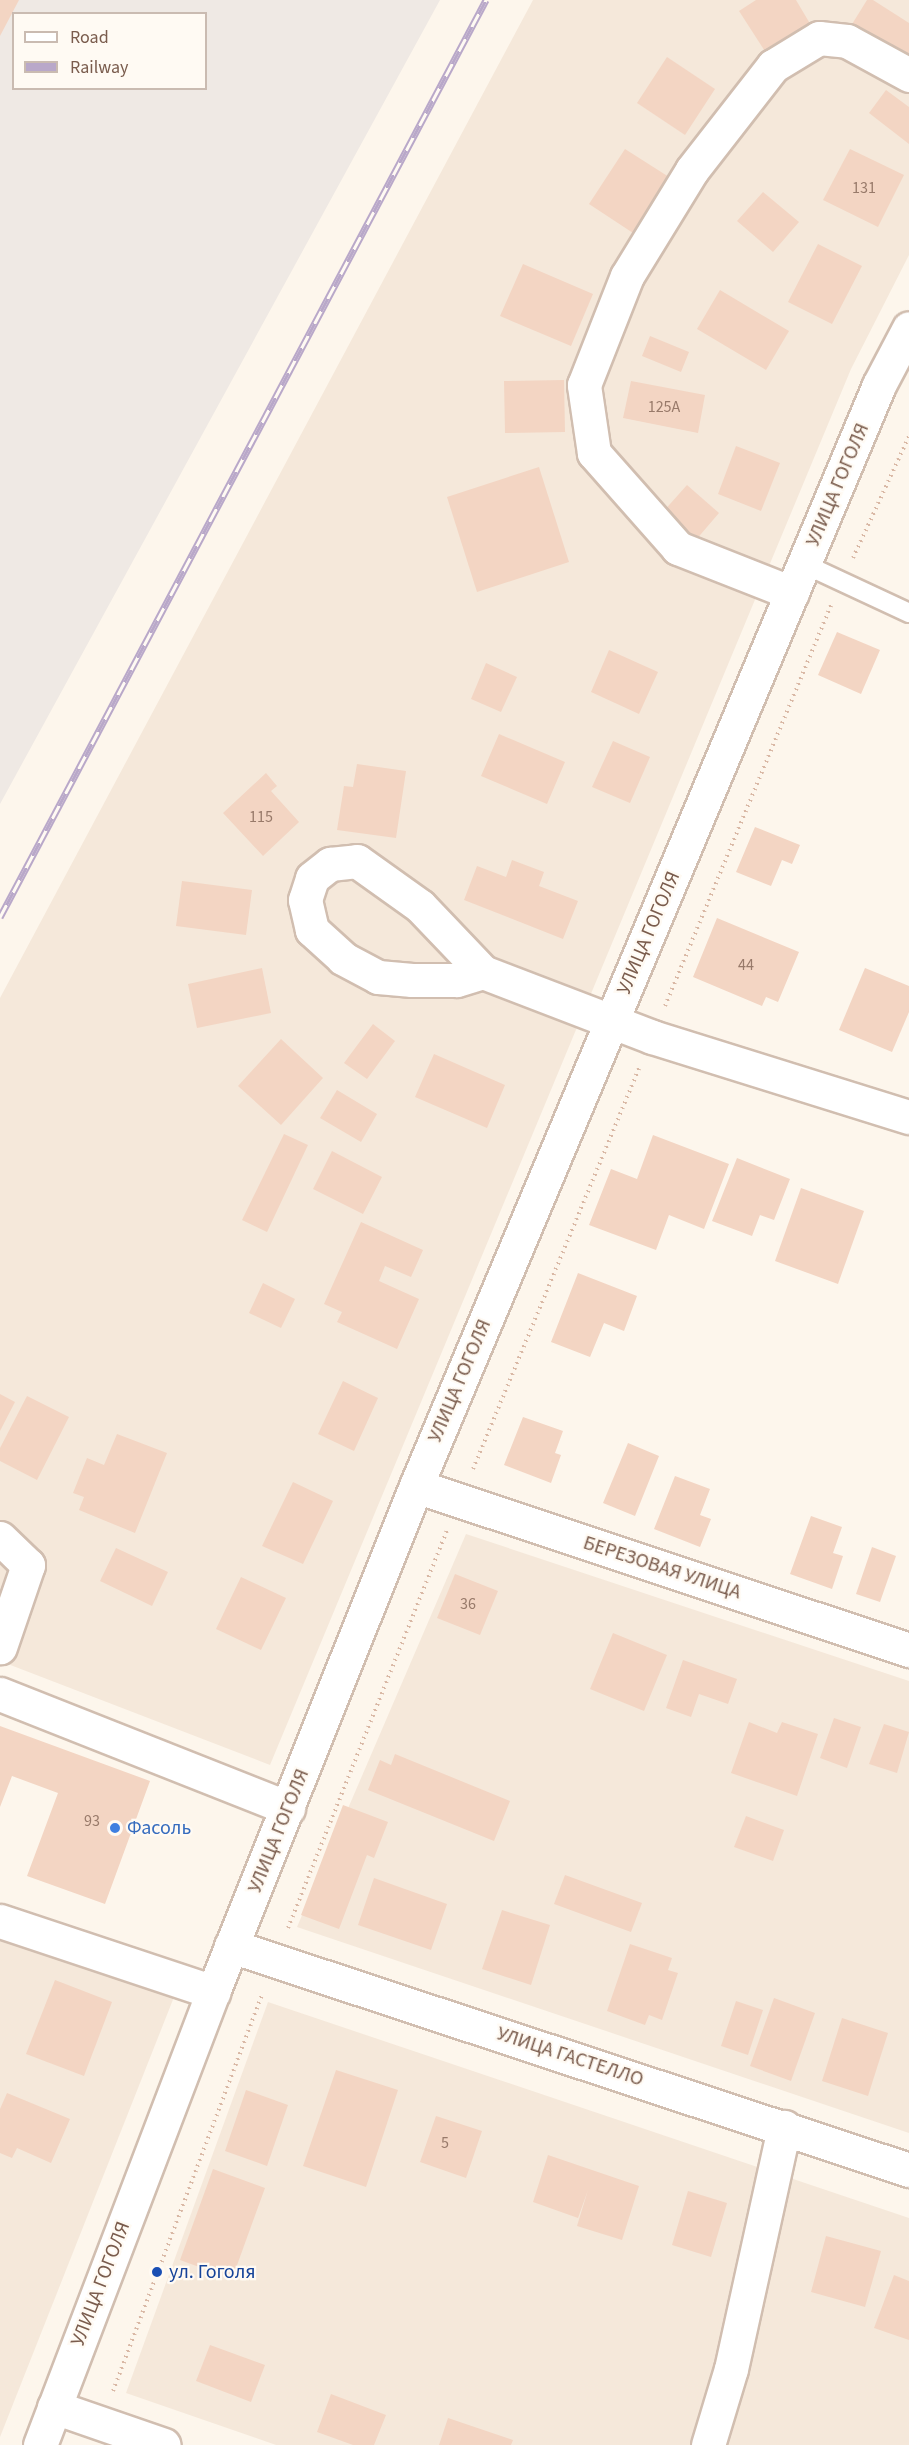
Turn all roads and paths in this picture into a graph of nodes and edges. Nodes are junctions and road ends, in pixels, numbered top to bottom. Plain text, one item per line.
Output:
1 (909, 75) edge
2 (909, 328) edge
3 (909, 436) edge
4 (798, 579) junction
5 (841, 582) junction
6 (909, 613) edge
7 (483, 972) junction
8 (612, 1022) junction
9 (652, 1036) junction
10 (909, 1117) edge
11 (416, 1486) junction
12 (460, 1500) junction
13 (0, 1538) edge
14 (0, 1647) edge
15 (909, 1650) edge
16 (0, 1694) edge
17 (288, 1808) junction
18 (0, 1922) edge
19 (231, 1946) junction
20 (275, 1960) junction
21 (213, 1992) junction
22 (784, 2127) junction
23 (909, 2170) edge
24 (54, 2407) junction
25 (100, 2423) junction
26 (40, 2445) edge
27 (164, 2445) edge
28 (708, 2445) edge

1 - 4 street
2 - 4 street, УЛИЦА ГОГОЛЯ
3 - 5 path
4 - 5 lane
4 - 8 street, УЛИЦА ГОГОЛЯ
5 - 6 lane
5 - 9 path
7 - 7 street
7 - 8 street
8 - 9 street
8 - 11 street, УЛИЦА ГОГОЛЯ
9 - 10 street
9 - 12 path
11 - 12 street, БЕРЕЗОВАЯ УЛИЦА
11 - 17 street, УЛИЦА ГОГОЛЯ
12 - 15 street, БЕРЕЗОВАЯ УЛИЦА
12 - 20 path
13 - 14 street
16 - 17 street
17 - 19 street, УЛИЦА ГОГОЛЯ
18 - 21 street
19 - 20 street, УЛИЦА ГАСТЕЛЛО
19 - 21 street, УЛИЦА ГОГОЛЯ
20 - 22 street, УЛИЦА ГАСТЕЛЛО
20 - 25 path
21 - 24 street, УЛИЦА ГОГОЛЯ
22 - 23 street, УЛИЦА ГАСТЕЛЛО
22 - 28 street
24 - 25 street
24 - 26 street, УЛИЦА ГОГОЛЯ
25 - 27 street

